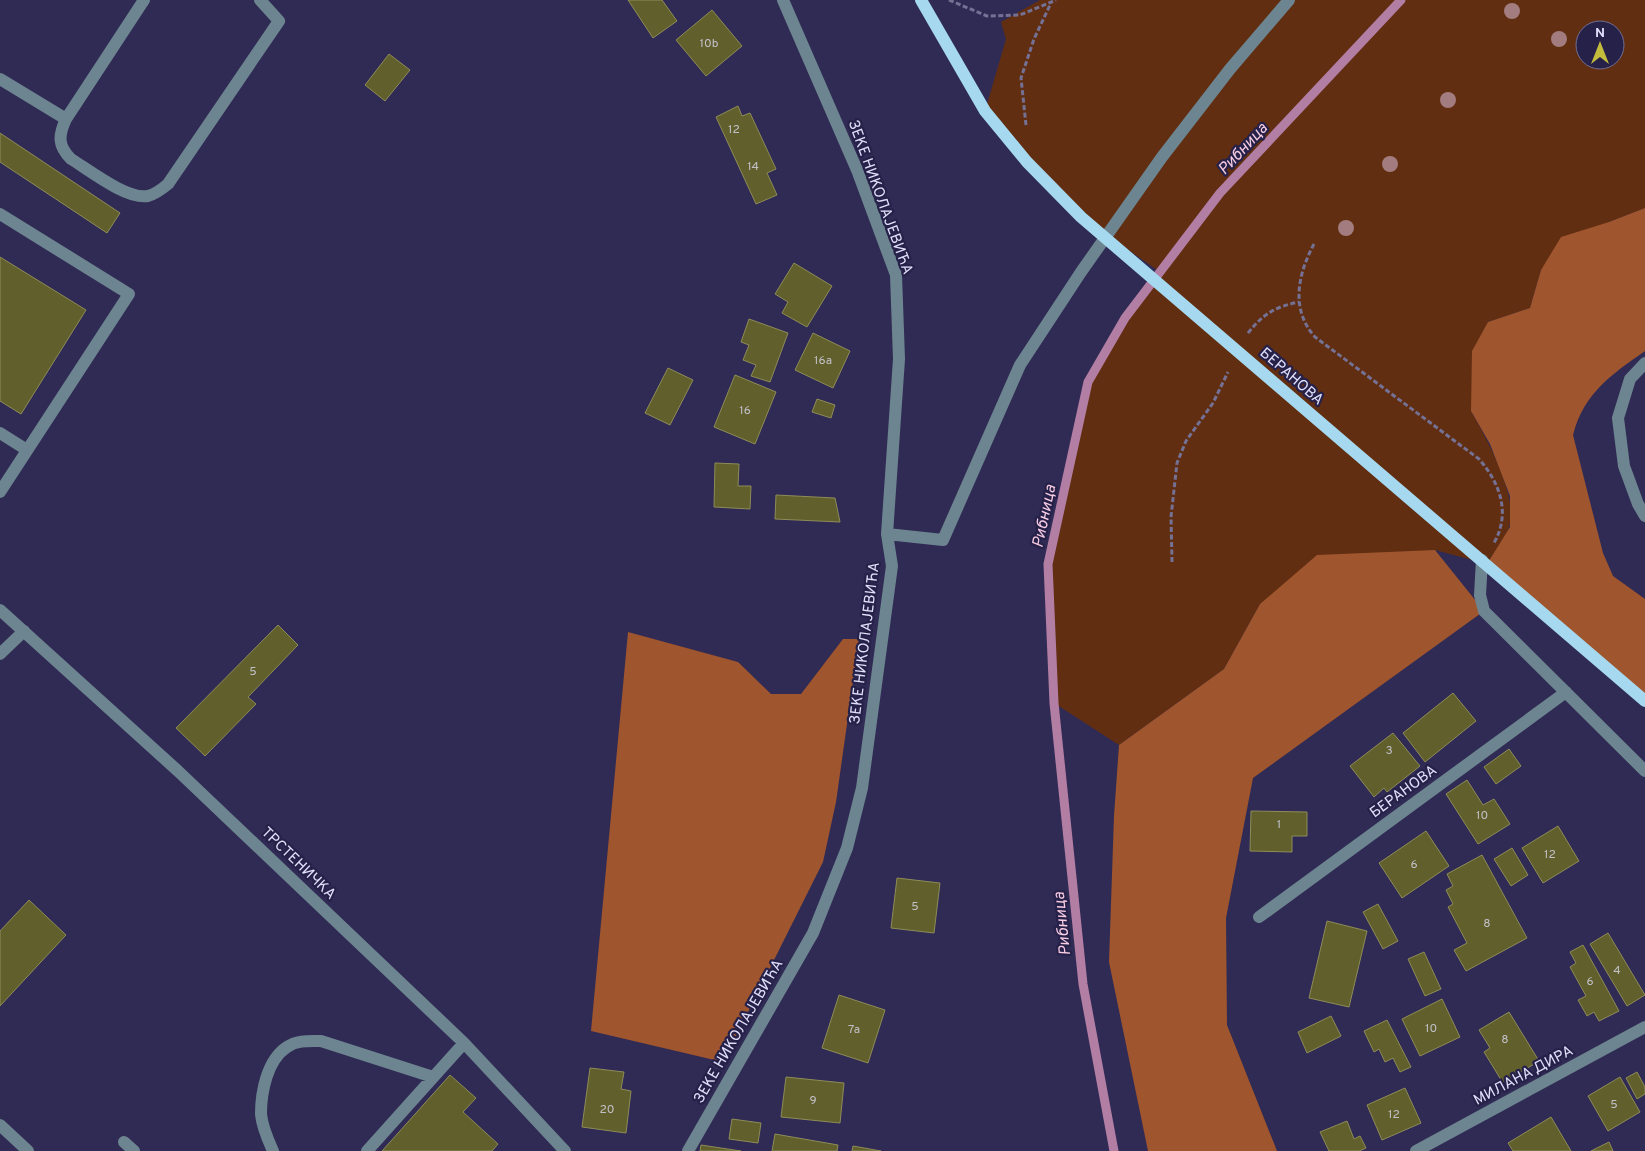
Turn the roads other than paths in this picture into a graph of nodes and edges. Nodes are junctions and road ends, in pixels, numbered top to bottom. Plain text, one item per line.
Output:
1 (144, 0) edge
2 (260, 0) edge
3 (783, 0) edge
4 (921, 0) edge
5 (1289, 0) edge
6 (0, 79) edge
7 (66, 120) junction
8 (0, 214) edge
9 (1645, 363) edge
10 (0, 433) edge
11 (27, 450) junction
12 (0, 492) edge
13 (1645, 516) edge
14 (887, 534) junction
15 (1482, 560) junction
16 (0, 610) edge
17 (24, 631) junction
18 (0, 654) edge
19 (1566, 692) junction
20 (1645, 701) edge
21 (1645, 771) edge
22 (1259, 916) dead end
23 (1645, 1027) edge
24 (464, 1043) junction
25 (433, 1077) junction
26 (0, 1125) edge
27 (124, 1142) dead end
28 (28, 1151) edge
29 (134, 1151) edge
30 (273, 1151) edge
31 (367, 1151) edge
32 (565, 1151) edge
33 (688, 1151) edge
34 (1416, 1151) edge

1 - 7 street
2 - 7 street
3 - 14 street, ЗЕКЕ НИКОЛАЈЕВИЋА
4 - 15 main road, БЕРАНОВА
5 - 14 street
6 - 7 street
8 - 11 street
9 - 13 street
10 - 11 street
11 - 12 street
14 - 33 street, ЗЕКЕ НИКОЛАЈЕВИЋА
15 - 19 street
15 - 20 main road, БЕРАНОВА
16 - 17 street, ТРСТЕНИЧКА
17 - 18 street
17 - 24 street, ТРСТЕНИЧКА
19 - 21 street
19 - 22 street, БЕРАНОВА
23 - 34 street, МИЛАНА ДИРА
24 - 25 street
24 - 32 street, ТРСТЕНИЧКА
25 - 30 street
25 - 31 street
26 - 28 street
27 - 29 street

